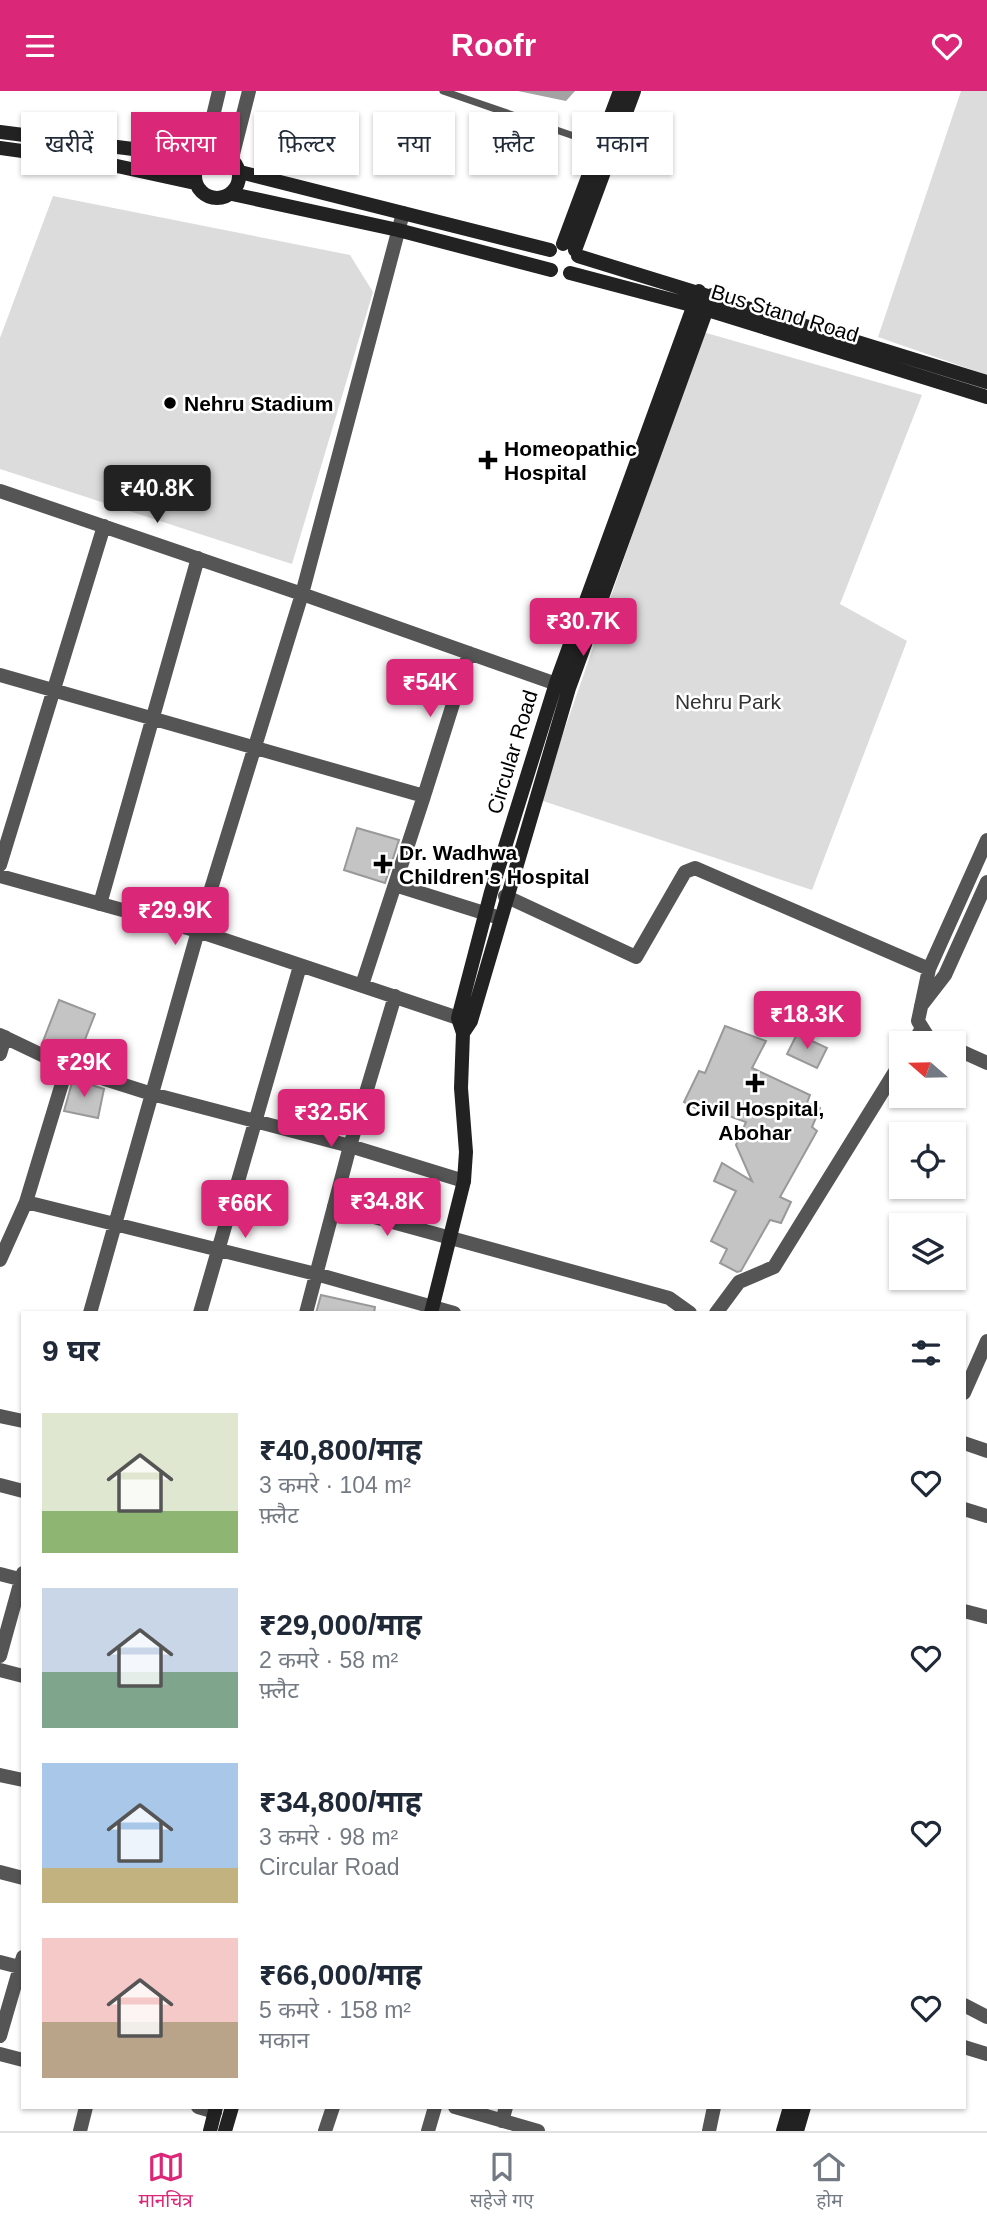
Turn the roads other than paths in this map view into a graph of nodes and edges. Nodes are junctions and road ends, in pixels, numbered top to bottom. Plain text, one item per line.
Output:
1 (219, 91) edge
2 (249, 91) edge
3 (443, 91) edge
4 (620, 91) edge
5 (634, 91) edge
6 (214, 112) edge
7 (612, 112) edge
8 (240, 126) edge
9 (0, 132) edge
10 (572, 135) edge
11 (0, 148) edge
12 (131, 149) edge
13 (240, 172) edge
14 (196, 175) edge
15 (240, 175) edge
16 (590, 175) edge
17 (195, 183) junction
18 (232, 194) junction
19 (403, 213) junction
20 (398, 230) junction
21 (566, 250) junction
22 (551, 270) junction
23 (570, 273) junction
24 (705, 293) junction
25 (700, 309) junction
26 (987, 382) edge
27 (987, 397) edge
28 (1, 496) edge
29 (104, 526) junction
30 (198, 558) junction
31 (302, 594) junction
32 (469, 653) junction
33 (0, 675) edge
34 (562, 686) junction
35 (52, 690) junction
36 (153, 720) junction
37 (253, 747) junction
38 (424, 796) junction
39 (987, 840) edge
40 (0, 865) edge
41 (0, 876) edge
42 (987, 881) edge
43 (395, 885) junction
44 (506, 896) junction
45 (100, 904) junction
46 (493, 916) junction
47 (198, 931) junction
48 (300, 966) junction
49 (929, 969) junction
50 (362, 985) junction
51 (395, 996) junction
52 (920, 1008) junction
53 (458, 1018) junction
54 (921, 1030) edge
55 (463, 1033) junction
56 (2, 1036) edge
57 (966, 1053) edge
58 (0, 1054) edge
59 (987, 1062) edge
60 (67, 1067) junction
61 (889, 1081) edge
62 (152, 1094) junction
63 (253, 1120) junction
64 (350, 1146) junction
65 (464, 1181) junction
66 (26, 1202) junction
67 (334, 1206) junction
68 (114, 1226) junction
69 (450, 1237) junction
70 (216, 1251) junction
71 (0, 1260) edge
72 (316, 1274) junction
73 (669, 1298) junction
74 (432, 1309) edge
75 (91, 1311) edge
76 (201, 1311) edge
77 (307, 1311) edge
78 (666, 1311) edge
79 (687, 1311) edge
80 (717, 1311) edge
81 (985, 1350) edge
82 (966, 1389) edge
83 (0, 1416) edge
84 (21, 1421) edge
85 (966, 1444) edge
86 (987, 1451) edge
87 (0, 1485) edge
88 (21, 1490) edge
89 (966, 1510) edge
90 (987, 1516) edge
91 (0, 1574) edge
92 (21, 1578) edge
93 (21, 1582) edge
94 (966, 1612) edge
95 (987, 1617) edge
96 (0, 1656) edge
97 (0, 1670) edge
98 (21, 1676) edge
99 (0, 1775) edge
100 (21, 1780) edge
101 (0, 1871) edge
102 (21, 1877) edge
103 (0, 1962) edge
104 (21, 1964) edge
105 (21, 1967) edge
106 (966, 2006) edge
107 (987, 2017) edge
108 (0, 2036) edge
109 (966, 2048) edge
110 (0, 2054) edge
111 (987, 2054) edge
112 (21, 2059) edge
113 (86, 2109) edge
114 (216, 2109) edge
115 (231, 2109) edge
116 (332, 2109) edge
117 (434, 2109) edge
118 (469, 2109) edge
119 (714, 2109) edge
120 (789, 2109) edge
121 (803, 2109) edge
122 (504, 2114) edge
123 (80, 2131) edge
124 (210, 2131) edge
125 (225, 2131) edge
126 (325, 2131) edge
127 (428, 2131) edge
128 (538, 2131) edge
129 (709, 2131) edge
130 (783, 2131) edge
131 (797, 2131) edge

1 - 6 street
2 - 8 street
3 - 10 lane
4 - 7 main road
5 - 21 main road
9 - 12 main road
11 - 17 main road, Bus Stand Road
13 - 19 main road, Bus Stand Road
14 - 17 main road
15 - 18 main road
16 - 21 main road
17 - 18 main road, Bus Stand Road
18 - 20 main road, Bus Stand Road
19 - 20 street
19 - 21 main road, Bus Stand Road
20 - 22 main road, Bus Stand Road
20 - 31 street
21 - 22 main road
21 - 23 main road
21 - 24 main road, Bus Stand Road
22 - 23 main road, Bus Stand Road
23 - 25 main road, Bus Stand Road
24 - 25 main road, Circular Road
24 - 26 main road, Bus Stand Road
25 - 27 main road, Bus Stand Road
25 - 34 main road, Circular Road
28 - 29 street
29 - 30 street
29 - 35 street
30 - 31 street
30 - 36 street
31 - 32 street
31 - 37 street
32 - 34 street
32 - 38 street
33 - 35 street
34 - 44 main road, Circular Road
34 - 46 main road, Circular Road
35 - 36 street
35 - 40 street
36 - 37 street
36 - 45 street
37 - 38 street
37 - 47 street
38 - 43 street
39 - 49 street
41 - 45 street
42 - 52 street
43 - 46 street
43 - 50 street
44 - 46 main road, Circular Road
44 - 49 street
45 - 47 street
46 - 53 main road, Circular Road
46 - 55 main road, Circular Road
47 - 48 street
47 - 62 street
48 - 50 street
48 - 63 street
49 - 52 street
50 - 51 street
51 - 53 street
51 - 64 street
52 - 54 street
53 - 55 main road, Circular Road
55 - 65 main road, Circular Road
56 - 58 street
56 - 60 street
57 - 59 street
60 - 62 street
60 - 66 street
61 - 80 street
62 - 63 street
62 - 68 street
63 - 64 street
63 - 70 street
64 - 65 street
64 - 67 street
65 - 69 main road, Circular Road
66 - 68 street
66 - 71 street
67 - 69 street
67 - 72 street
68 - 70 street
68 - 75 street
69 - 73 street
69 - 74 main road, Circular Road
70 - 72 street
70 - 76 street
72 - 74 street
72 - 77 street
73 - 78 street
73 - 79 street
81 - 82 street
83 - 84 street
85 - 86 street
87 - 88 street
89 - 90 street
91 - 92 street
93 - 96 street
94 - 95 street
97 - 98 street
99 - 100 street
101 - 102 street
103 - 104 street
105 - 108 street
106 - 107 street
109 - 111 street
110 - 112 street
113 - 123 street
114 - 124 main road
115 - 125 main road
116 - 126 street
117 - 127 street
118 - 122 street
119 - 129 street
120 - 130 main road
121 - 131 main road
122 - 128 street

